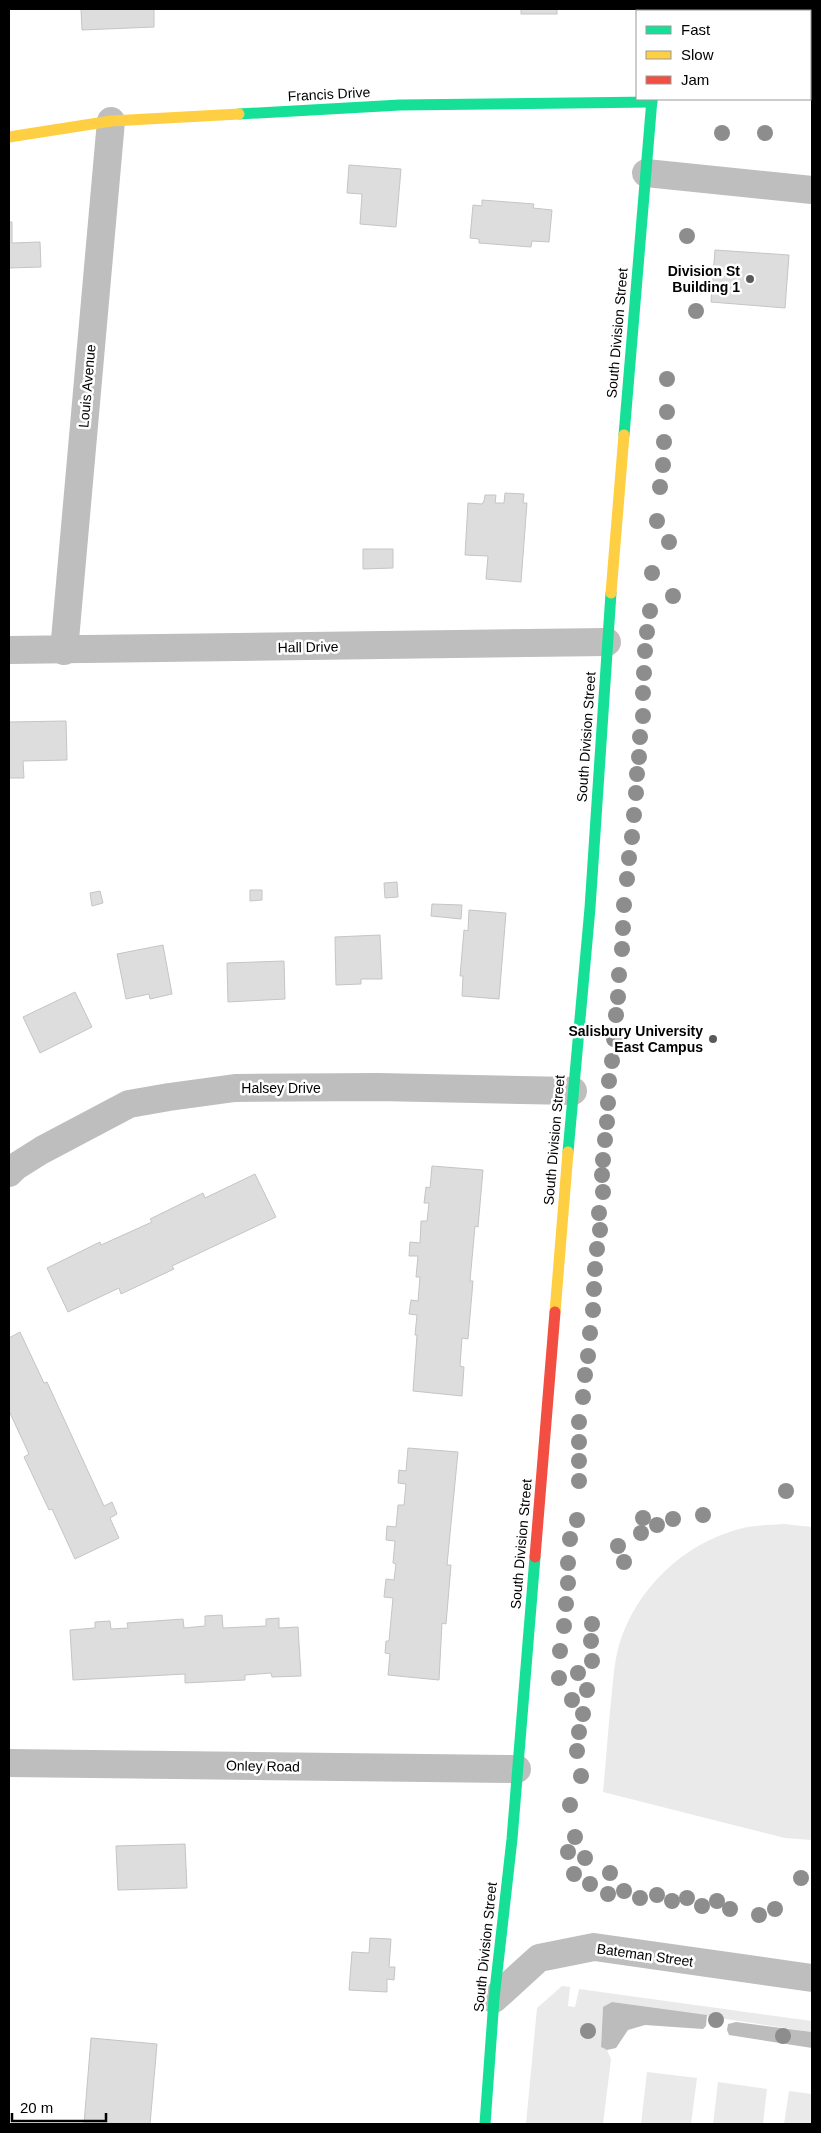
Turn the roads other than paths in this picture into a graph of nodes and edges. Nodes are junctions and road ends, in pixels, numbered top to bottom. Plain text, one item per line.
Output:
1 (652, 100) edge
2 (111, 121) junction
3 (9, 137) edge
4 (646, 173) junction
5 (812, 190) edge
6 (607, 642) junction
7 (9, 650) edge
8 (64, 651) junction
9 (573, 1091) junction
10 (9, 1174) edge
11 (9, 1764) edge
12 (517, 1769) junction
13 (812, 1978) edge
14 (494, 1999) junction
15 (485, 2124) edge

1 - 2 street, Francis Drive
1 - 4 street, South Division Street
2 - 3 street, Francis Drive
2 - 8 street, Louis Avenue
4 - 5 street
4 - 6 street, South Division Street
6 - 8 street, Hall Drive
6 - 9 street, South Division Street
7 - 8 street, Hall Drive
9 - 10 street, Halsey Drive
9 - 12 street, South Division Street
11 - 12 street, Onley Road
12 - 14 street, South Division Street
13 - 14 street, Bateman Street
14 - 15 street, South Division Street

